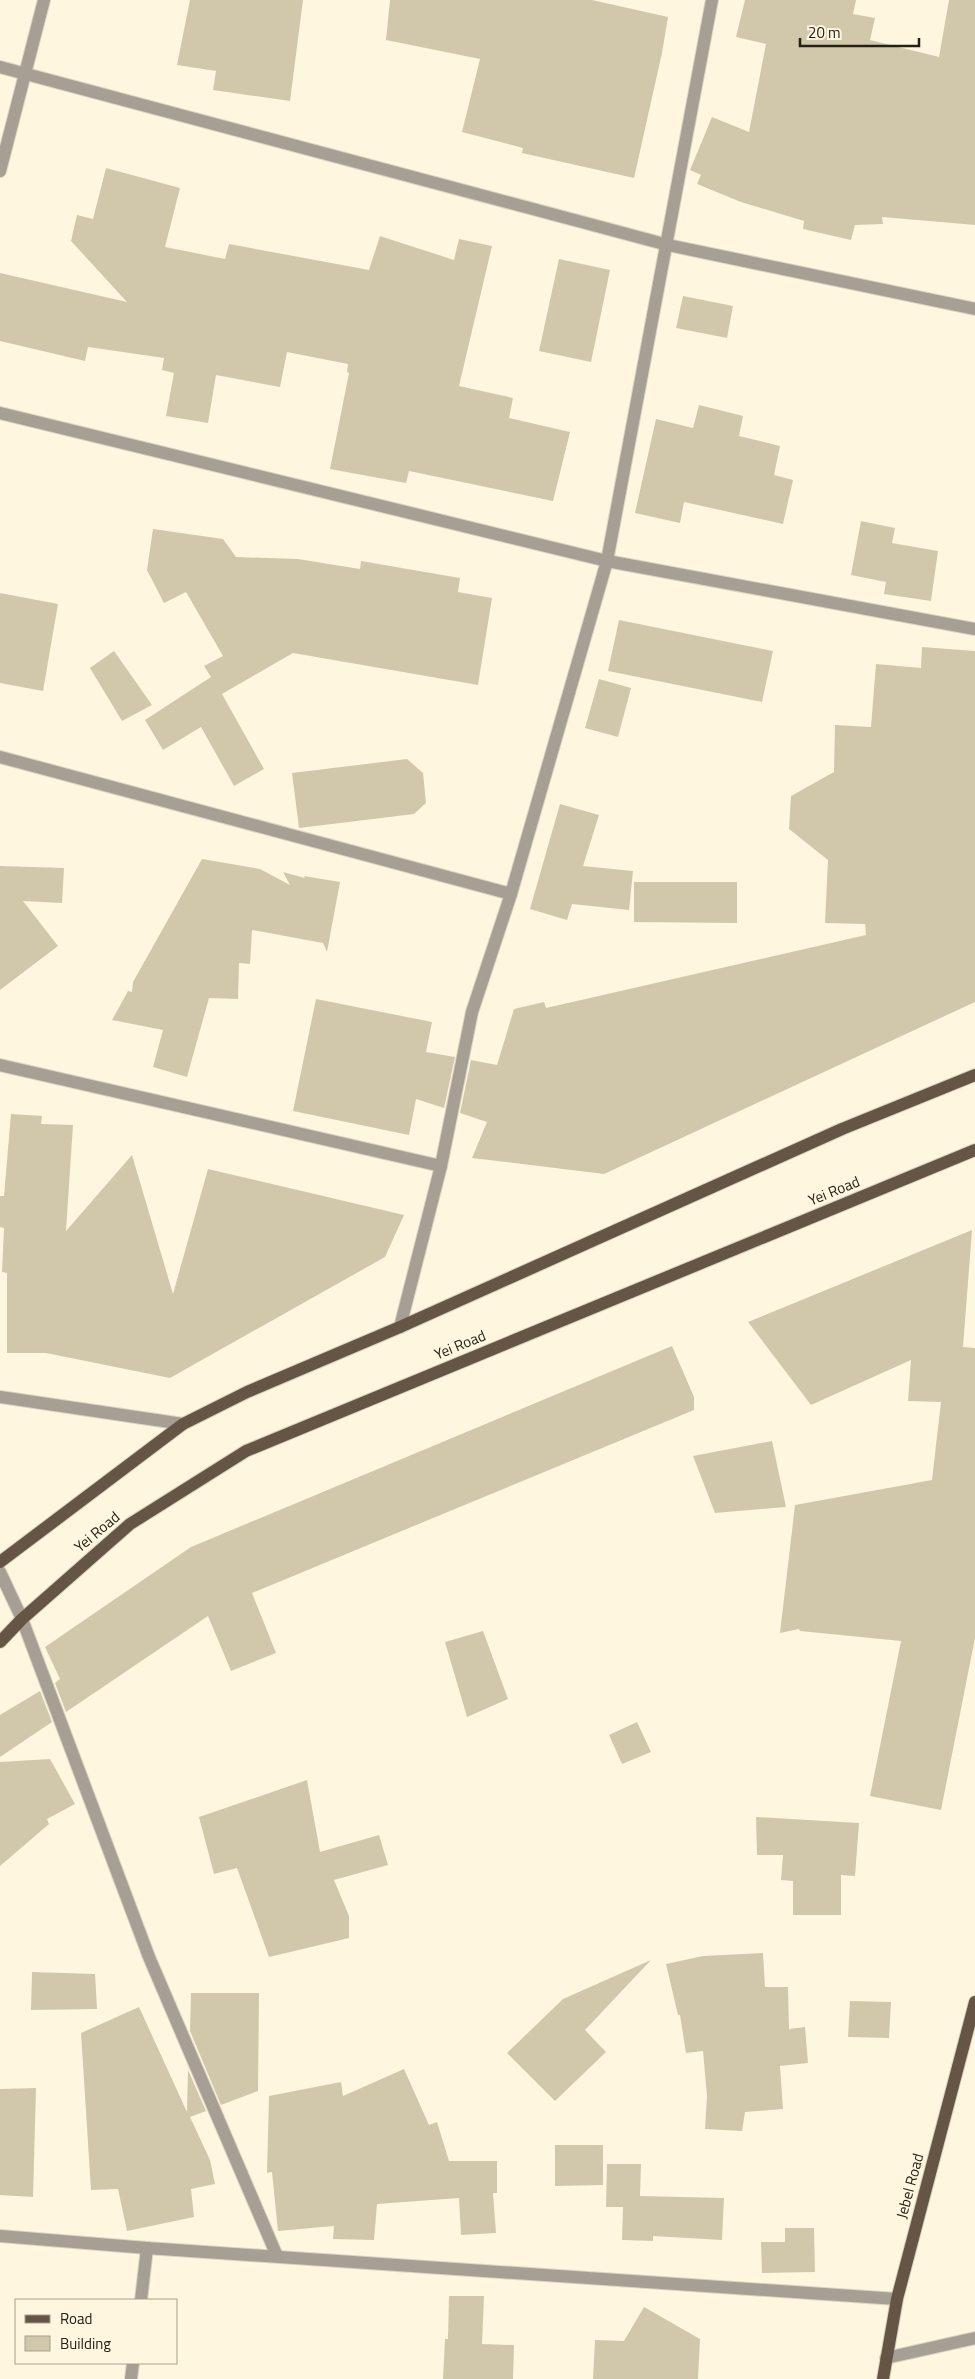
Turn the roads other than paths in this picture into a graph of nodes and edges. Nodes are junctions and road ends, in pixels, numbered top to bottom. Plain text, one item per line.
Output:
1 (44, 0) edge
2 (712, 0) edge
3 (0, 68) edge
4 (26, 73) junction
5 (0, 171) edge
6 (668, 245) junction
7 (975, 310) edge
8 (0, 414) edge
9 (607, 561) junction
10 (975, 629) edge
11 (0, 757) edge
12 (511, 894) junction
13 (0, 1065) edge
14 (975, 1075) edge
15 (975, 1150) edge
16 (441, 1166) junction
17 (400, 1328) junction
18 (0, 1397) edge
19 (183, 1424) junction
20 (0, 1562) edge
21 (0, 1572) edge
22 (22, 1619) junction
23 (0, 1642) edge
24 (975, 2002) edge
25 (971, 2035) edge
26 (0, 2236) edge
27 (147, 2248) junction
28 (278, 2256) junction
29 (141, 2299) edge
30 (897, 2299) junction
31 (975, 2338) edge
32 (886, 2358) junction
33 (133, 2364) edge
34 (131, 2379) edge
35 (883, 2379) edge

1 - 4 street
2 - 6 street
3 - 4 street
4 - 5 street
4 - 6 street
6 - 7 street
6 - 9 street
8 - 9 street
9 - 10 street
9 - 12 street
11 - 12 street
12 - 16 street
13 - 16 street
14 - 17 main road
15 - 22 main road, Yei Road
16 - 17 street
17 - 19 main road
18 - 19 street
19 - 20 main road
21 - 22 street
22 - 23 main road, Yei Road
22 - 28 street
24 - 25 main road, Jebel Road
25 - 30 main road, Jebel Road
26 - 27 street
27 - 28 street
27 - 29 street
28 - 30 street
30 - 32 main road, Jebel Road
31 - 32 street
32 - 35 main road, Jebel Road
33 - 34 street

